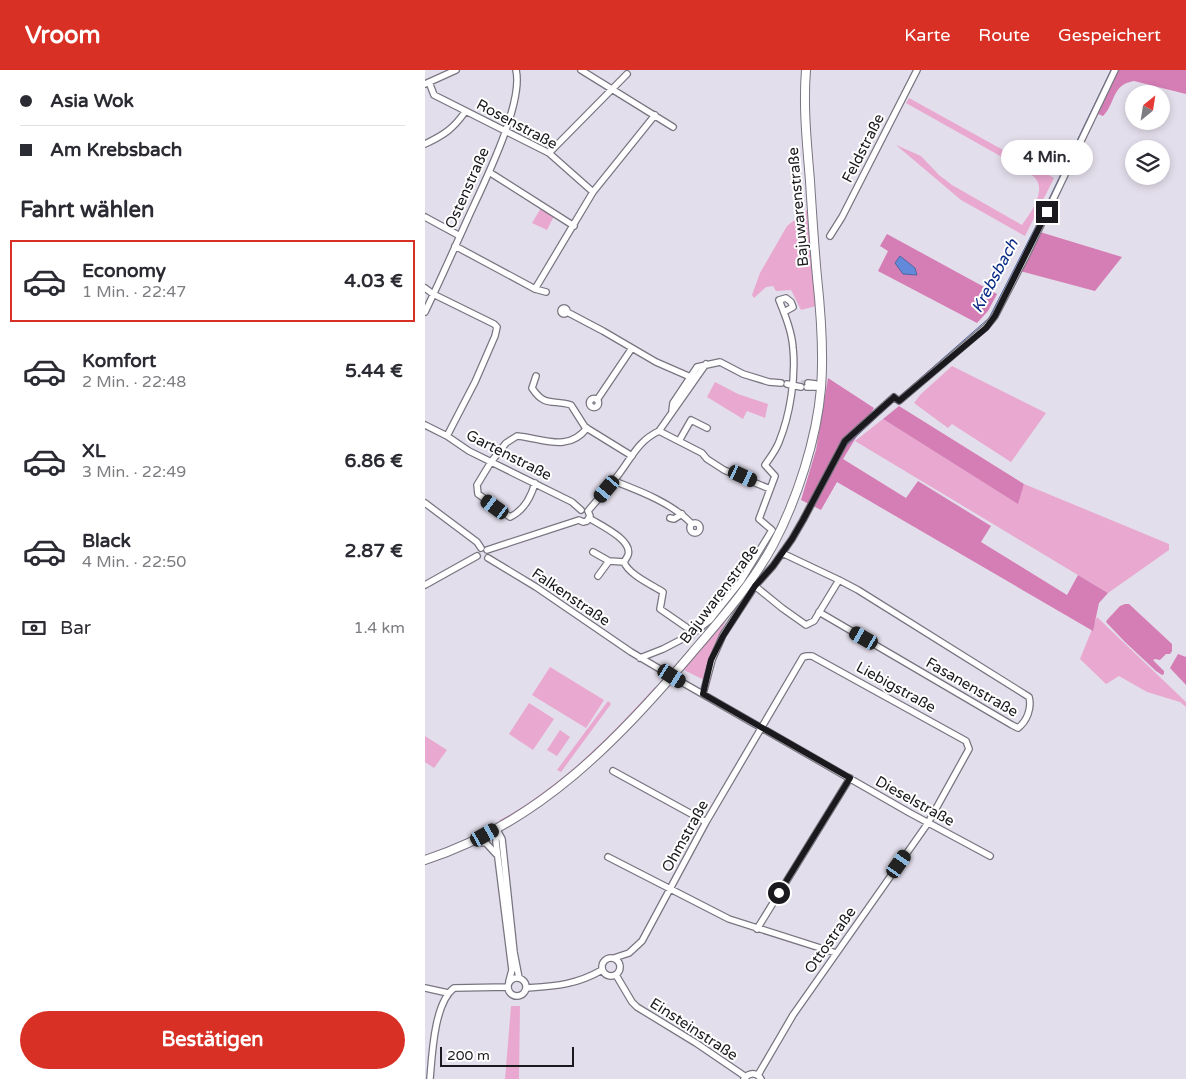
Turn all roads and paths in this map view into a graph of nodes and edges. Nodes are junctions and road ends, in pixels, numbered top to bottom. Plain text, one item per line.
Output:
1 (456, 70) edge
2 (517, 70) edge
3 (581, 70) edge
4 (806, 70) edge
5 (917, 70) edge
6 (1115, 70) edge
7 (627, 74) dead end
8 (427, 83) edge
9 (613, 89) junction
10 (465, 112) junction
11 (655, 115) junction
12 (673, 127) dead end
13 (505, 132) junction
14 (425, 144) edge
15 (549, 153) junction
16 (489, 172) junction
17 (593, 192) junction
18 (425, 217) edge
19 (574, 226) junction
20 (460, 236) junction
21 (830, 236) dead end
22 (455, 246) junction
23 (425, 288) edge
24 (535, 289) junction
25 (545, 292) dead end
26 (433, 294) junction
27 (425, 312) edge
28 (567, 312) dead end
29 (783, 312) dead end
30 (633, 348) junction
31 (536, 376) dead end
32 (692, 378) junction
33 (787, 384) junction
34 (821, 387) junction
35 (597, 400) dead end
36 (425, 425) edge
37 (587, 428) junction
38 (707, 428) dead end
39 (659, 431) junction
40 (447, 436) junction
41 (679, 441) junction
42 (632, 456) junction
43 (491, 462) junction
44 (614, 481) junction
45 (535, 483) junction
46 (769, 489) junction
47 (425, 503) edge
48 (584, 510) junction
49 (682, 514) junction
50 (589, 518) junction
51 (670, 518) dead end
52 (579, 520) junction
53 (692, 524) dead end
54 (484, 549) junction
55 (593, 552) dead end
56 (782, 553) junction
57 (477, 556) junction
58 (487, 558) junction
59 (609, 561) junction
60 (624, 562) junction
61 (599, 576) dead end
62 (839, 580) junction
63 (425, 585) edge
64 (755, 586) junction
65 (819, 612) junction
66 (689, 630) junction
67 (640, 658) junction
68 (672, 676) junction
69 (703, 694) junction
70 (761, 728) junction
71 (613, 771) dead end
72 (850, 778) junction
73 (706, 822) junction
74 (928, 823) junction
75 (496, 829) junction
76 (473, 842) junction
77 (990, 856) dead end
78 (608, 857) dead end
79 (497, 858) junction
80 (425, 860) edge
81 (670, 889) junction
82 (757, 928) junction
83 (629, 952) junction
84 (837, 953) junction
85 (614, 958) junction
86 (620, 964) junction
87 (602, 970) junction
88 (616, 975) junction
89 (519, 978) junction
90 (509, 984) junction
91 (425, 988) edge
92 (527, 988) junction
93 (448, 992) junction
94 (759, 1077) edge
95 (745, 1078) edge
96 (430, 1079) edge

1 - 8 street
2 - 13 street, Ostenstraße
3 - 9 street
4 - 34 main road, Bajuwarenstraße
5 - 21 street, Feldstraße
6 - 56 street
7 - 9 street
8 - 10 street, Rosenstraße
9 - 11 street
9 - 15 street
10 - 13 street, Rosenstraße
10 - 14 street
11 - 12 street
11 - 17 street
13 - 15 street, Rosenstraße
13 - 16 street, Ostenstraße
15 - 17 street, Rosenstraße
16 - 19 street
16 - 20 street, Ostenstraße
17 - 19 street
18 - 20 street
19 - 24 street
20 - 22 street, Ostenstraße
22 - 24 street
22 - 26 street, Ostenstraße
23 - 26 street
24 - 25 street
26 - 27 street, Ostenstraße
26 - 40 street
28 - 30 street
29 - 33 street
30 - 32 street
30 - 35 street
31 - 37 street
32 - 33 street
32 - 39 street
33 - 34 street
33 - 46 street
34 - 68 main road, Bajuwarenstraße
36 - 40 street, Gartenstraße
37 - 42 street
37 - 43 street
38 - 41 street
39 - 41 street
39 - 42 street
40 - 43 street, Gartenstraße
41 - 46 street
42 - 44 street
43 - 45 street, Gartenstraße
43 - 45 street
44 - 48 street
44 - 49 street
45 - 48 street, Gartenstraße
46 - 66 street
47 - 54 street
48 - 50 street
48 - 52 street
49 - 51 street
49 - 53 street
50 - 52 street
50 - 60 street
52 - 54 street
54 - 57 street
54 - 58 street
55 - 59 street
56 - 62 street, Fasanenstraße
56 - 64 street
57 - 58 street
57 - 63 street
58 - 67 street, Falkenstraße
59 - 60 street
59 - 61 street
60 - 66 street
62 - 65 street
62 - 65 street, Fasanenstraße
64 - 65 street
64 - 69 street
66 - 67 street
67 - 68 street, Falkenstraße
68 - 69 street, Dieselstraße
68 - 75 main road, Bajuwarenstraße
69 - 70 street, Dieselstraße
70 - 72 street, Dieselstraße
70 - 73 street, Ohmstraße
70 - 74 street, Liebigstraße
71 - 73 street
72 - 74 street, Dieselstraße
72 - 82 street
73 - 81 street, Ohmstraße
74 - 77 street, Dieselstraße
74 - 84 street, Ottostraße
75 - 76 main road, Bajuwarenstraße
75 - 79 street
75 - 89 street
76 - 79 street
76 - 80 main road, Bajuwarenstraße
78 - 81 street
79 - 90 street
81 - 82 street
81 - 83 street, Ohmstraße
82 - 84 street
83 - 85 street
83 - 86 street, Ohmstraße
84 - 94 street, Ottostraße
85 - 86 street
85 - 87 street
86 - 88 street
87 - 88 street
87 - 92 street
88 - 95 street, Einsteinstraße
89 - 90 street
89 - 92 street
90 - 92 street
90 - 93 street
91 - 93 street
93 - 96 street
94 - 95 street, Einsteinstraße

